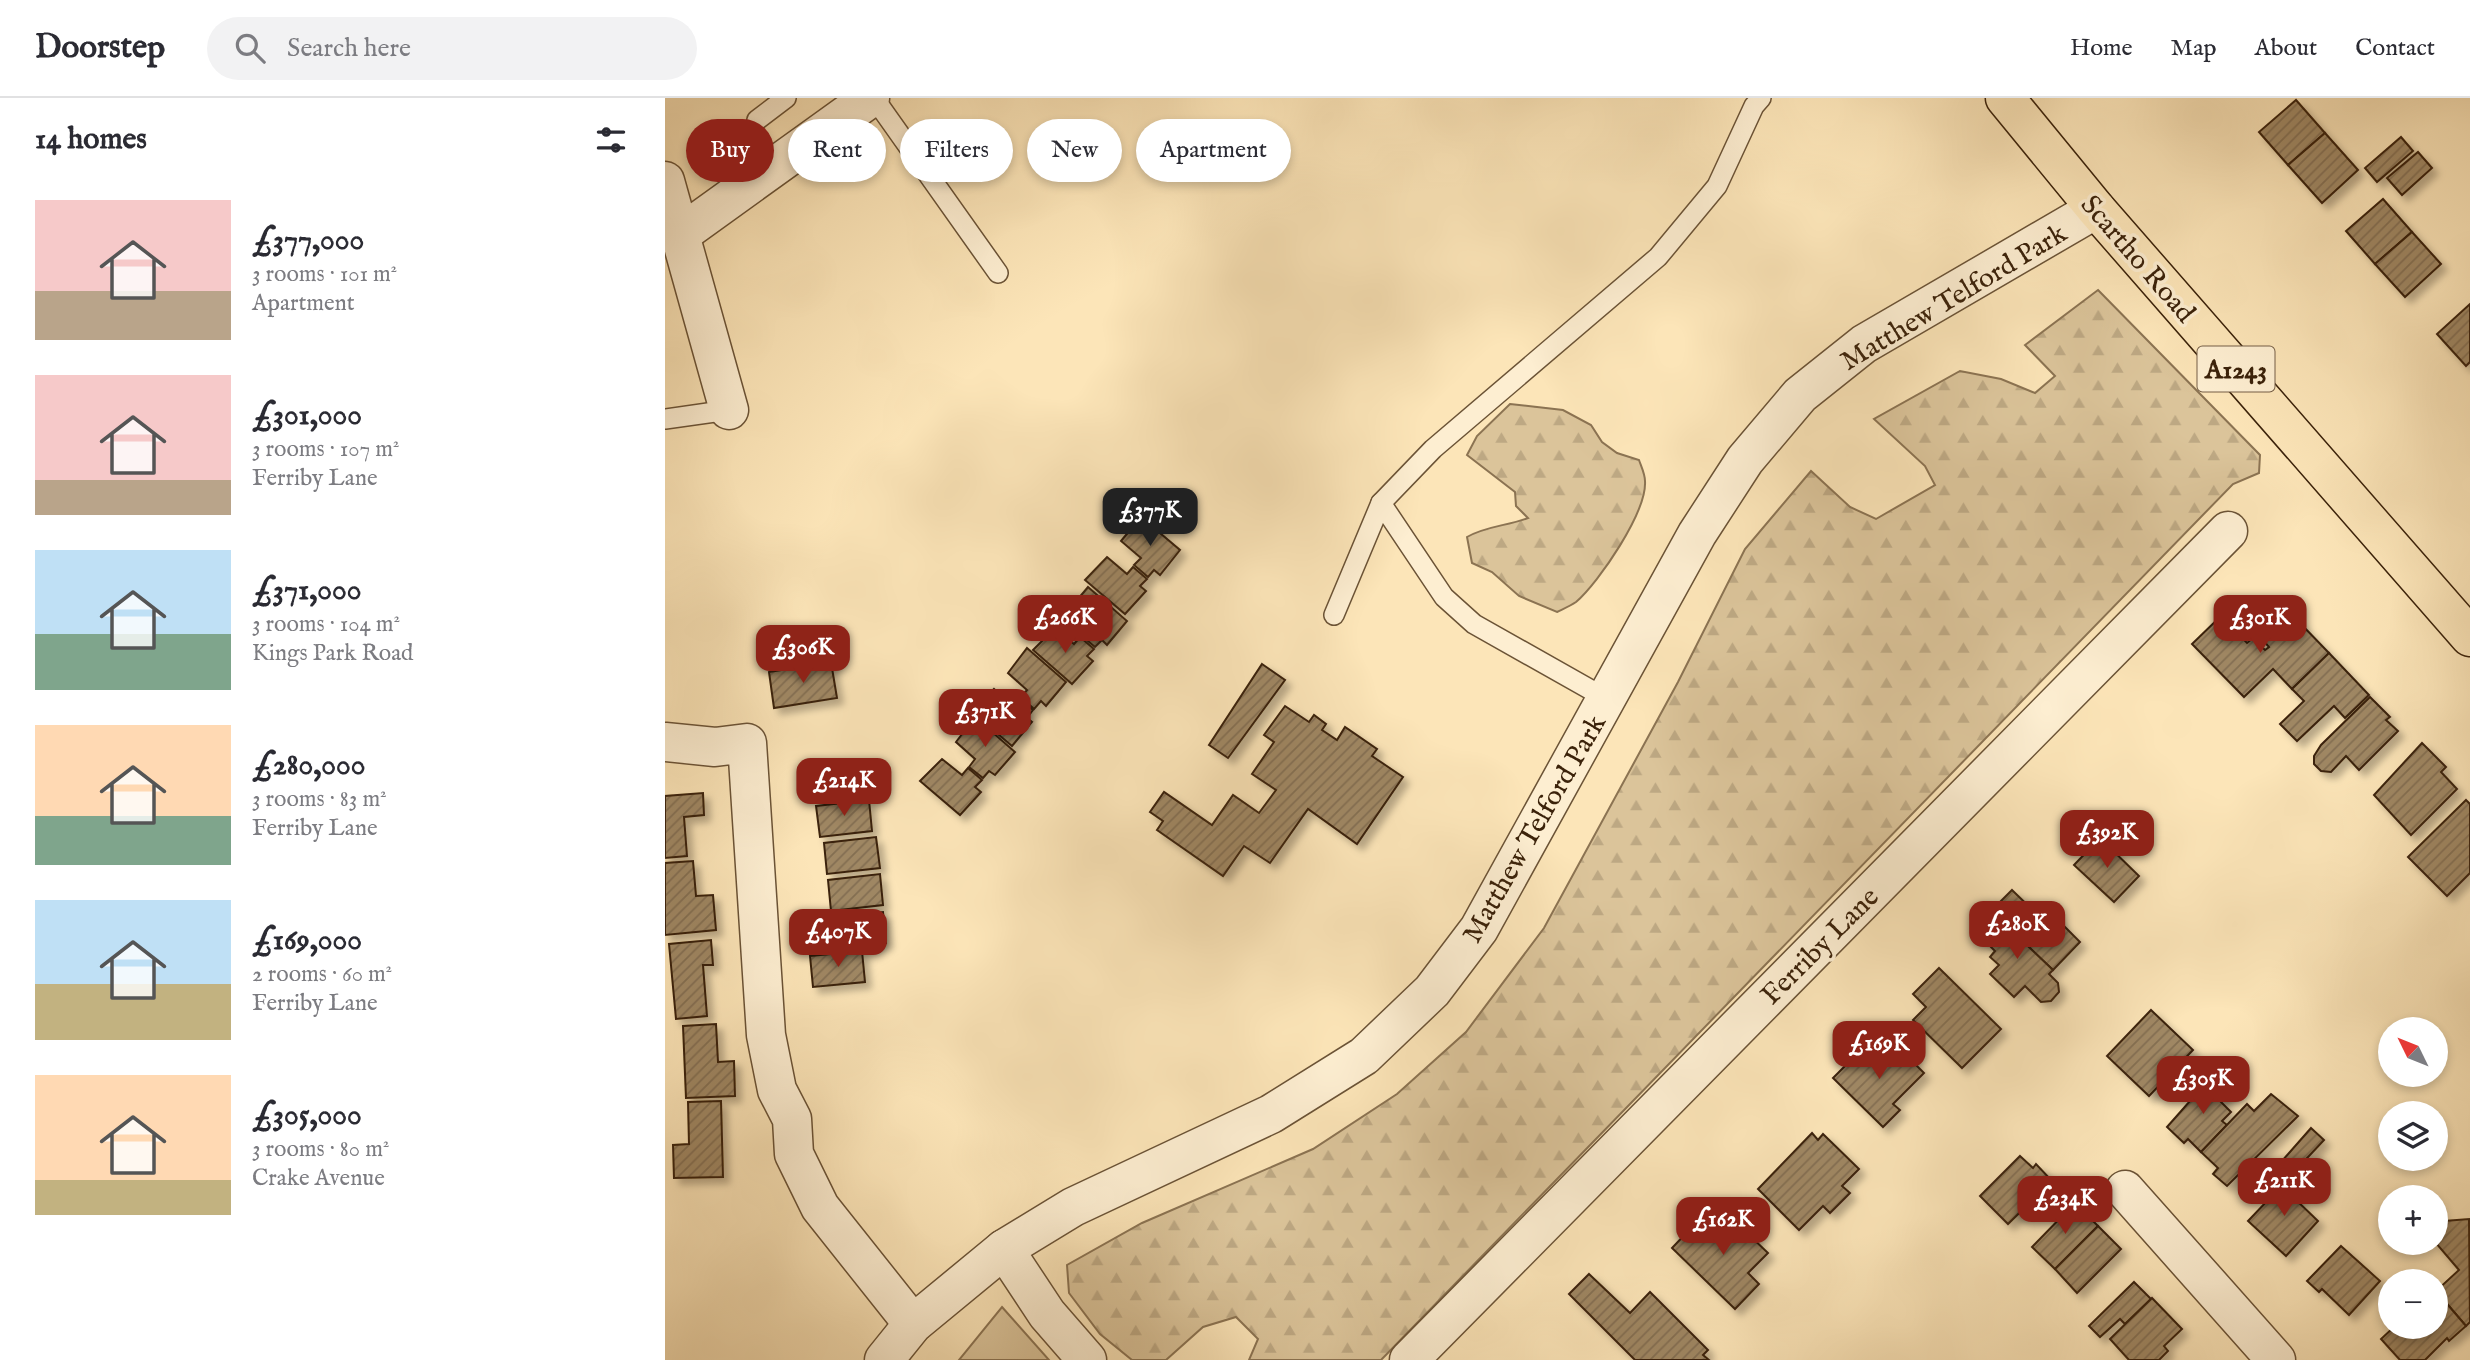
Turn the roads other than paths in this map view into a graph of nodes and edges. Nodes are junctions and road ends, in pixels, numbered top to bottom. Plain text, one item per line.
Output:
1 (786, 98) edge
2 (872, 98) edge
3 (1761, 98) edge
4 (2005, 98) edge
5 (758, 119) edge
6 (665, 181) edge
7 (2096, 209) junction
8 (681, 233) junction
9 (998, 273) dead end
10 (729, 410) joint
11 (665, 419) edge
12 (1381, 503) junction
13 (2228, 531) dead end
14 (1334, 615) dead end
15 (2470, 637) edge
16 (1607, 699) junction
17 (665, 742) edge
18 (2125, 1190) dead end
19 (1004, 1249) junction
20 (913, 1324) junction
21 (884, 1360) edge
22 (1087, 1360) edge
23 (1409, 1360) edge
24 (2276, 1360) edge

1 - 5 lane
2 - 8 street
2 - 9 lane
3 - 12 lane
4 - 7 main road, Scartho Road / A1243
6 - 8 street
7 - 15 main road, Scartho Road / A1243
7 - 16 street, Matthew Telford Park
8 - 10 street
10 - 11 lane
12 - 14 lane
12 - 16 lane
13 - 23 street, Ferriby Lane
16 - 19 street, Matthew Telford Park
17 - 20 street
18 - 24 street
19 - 20 street, Matthew Telford Park
19 - 22 street
20 - 21 street, Matthew Telford Park

